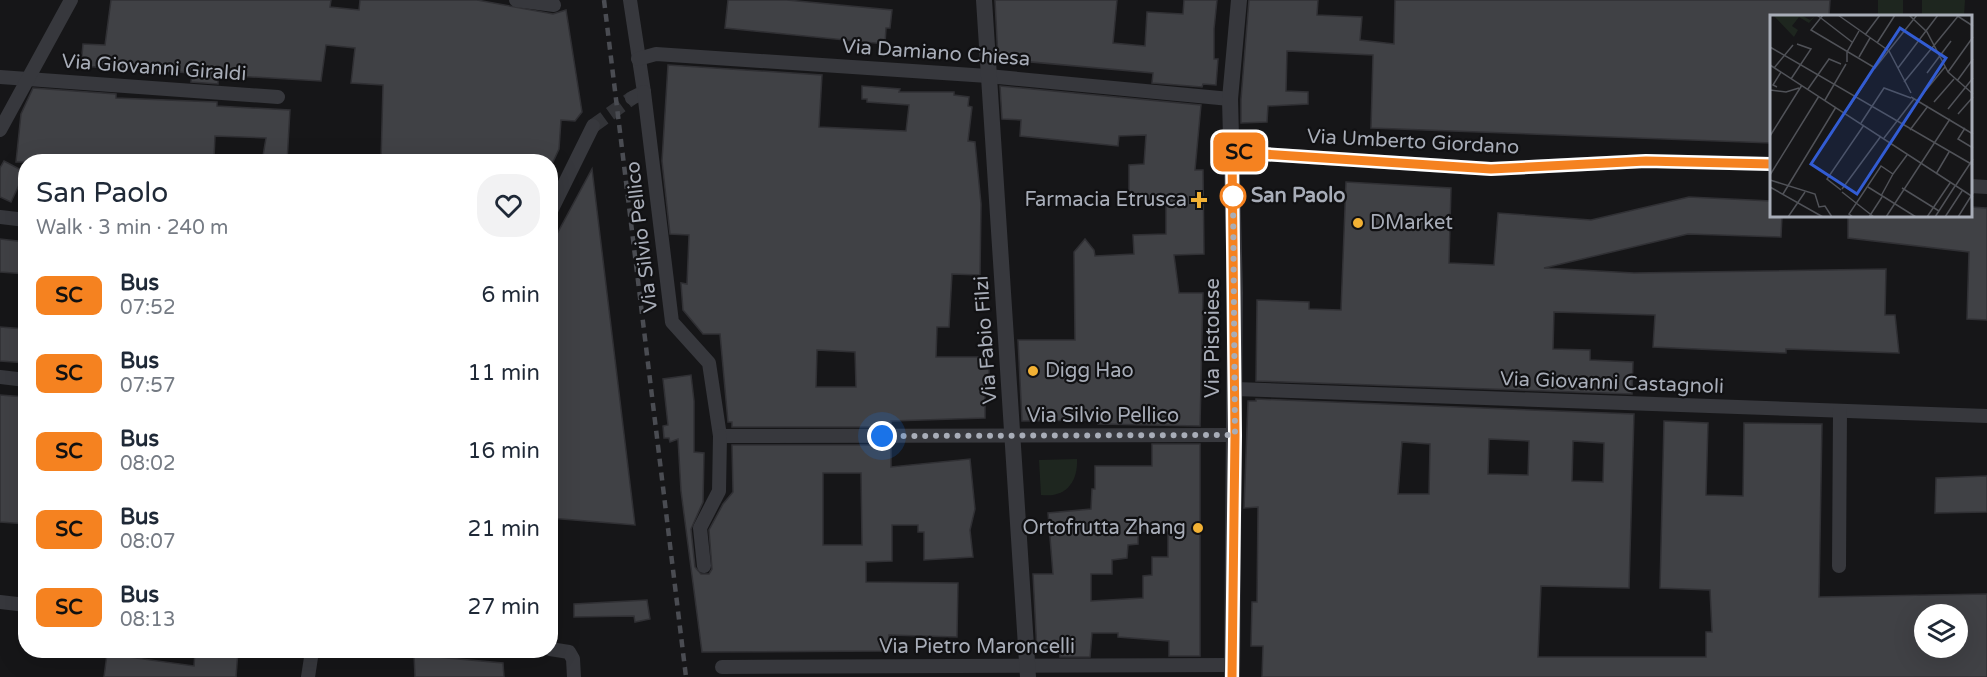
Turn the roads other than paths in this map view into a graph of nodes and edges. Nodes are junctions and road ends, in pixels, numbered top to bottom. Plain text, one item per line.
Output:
1 (71, 0) edge
2 (516, 0) edge
3 (630, 0) edge
4 (984, 0) edge
5 (1239, 0) edge
6 (554, 5) dead end
7 (638, 59) junction
8 (988, 76) junction
9 (0, 77) edge
10 (27, 79) junction
11 (278, 97) dead end
12 (1230, 99) junction
13 (592, 126) tunnel mouth
14 (0, 130) edge
15 (1232, 152) junction
16 (1770, 165) edge
17 (1972, 186) edge
18 (1987, 187) edge
19 (558, 196) edge
20 (0, 217) edge
21 (18, 219) edge
22 (0, 377) edge
23 (18, 379) edge
24 (1235, 389) junction
25 (1840, 411) junction
26 (1987, 416) edge
27 (720, 435) junction
28 (1235, 435) junction
29 (1013, 437) junction
30 (704, 566) dead end
31 (1839, 566) dead end
32 (0, 602) edge
33 (18, 604) edge
34 (558, 650) edge
35 (311, 658) edge
36 (722, 667) dead end
37 (1231, 671) edge
38 (1027, 672) edge
39 (308, 677) edge
40 (574, 677) edge

1 - 10 street
2 - 6 street
3 - 7 street, Via Silvio Pellico
4 - 8 street, Via Fabio Filzi
5 - 12 street, Via Pistoiese
7 - 8 street, Via Damiano Chiesa
7 - 27 street, Via Silvio Pellico
8 - 12 street, Via Damiano Chiesa
8 - 29 street, Via Fabio Filzi
9 - 10 street, Via Giovanni Giraldi
10 - 11 street, Via Giovanni Giraldi
10 - 14 street
12 - 15 street, Via Pistoiese
13 - 19 street
15 - 16 street, Via Umberto Giordano
15 - 24 street, Via Pistoiese
17 - 18 street
20 - 21 street
22 - 23 street
24 - 25 street, Via Giovanni Castagnoli
24 - 28 street, Via Pistoiese
25 - 26 street, Via Giovanni Castagnoli
25 - 31 street
27 - 29 street, Via Silvio Pellico
27 - 30 street, Via Silvio Pellico
28 - 29 street, Via Silvio Pellico
28 - 37 street, Via Pistoiese
29 - 38 street, Via Fabio Filzi
32 - 33 street
34 - 40 street
35 - 39 street
36 - 38 street, Via Pietro Maroncelli
37 - 38 street, Via Pietro Maroncelli

